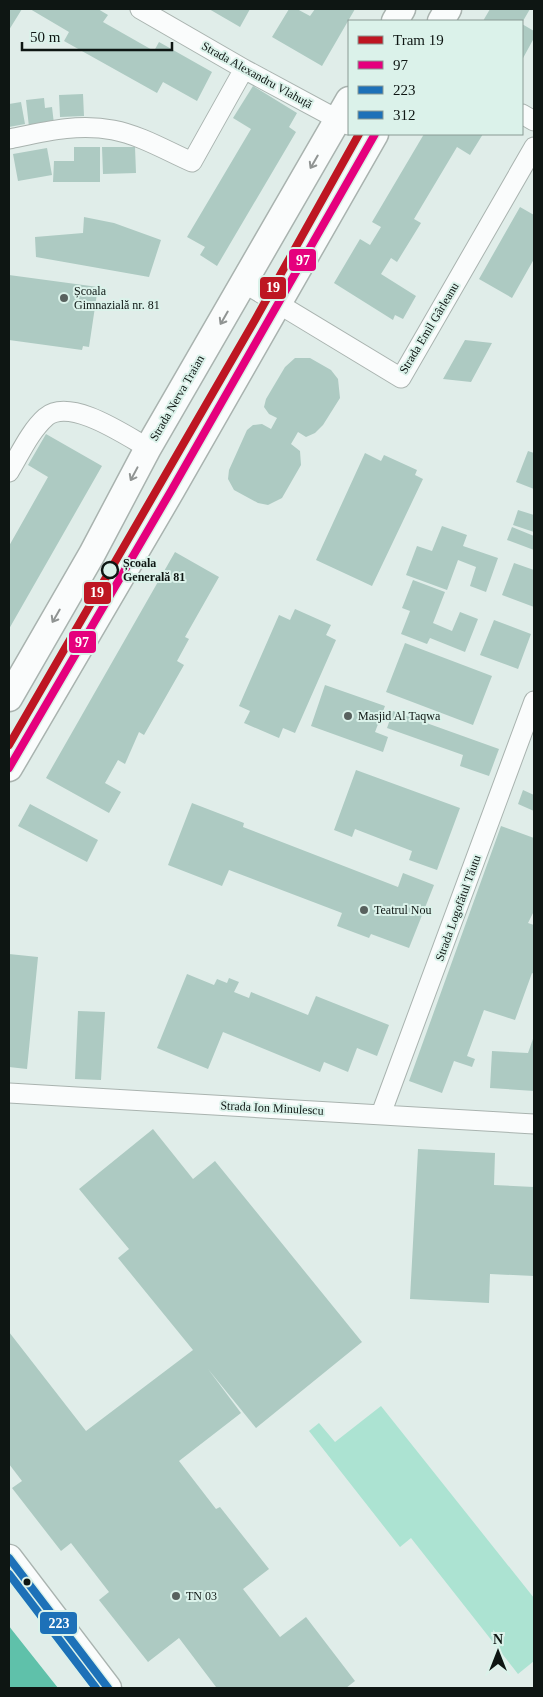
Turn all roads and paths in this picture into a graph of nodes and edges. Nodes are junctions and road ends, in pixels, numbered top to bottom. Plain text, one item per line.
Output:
1 (140, 9) edge
2 (402, 9) edge
3 (448, 9) edge
4 (396, 20) edge
5 (442, 20) edge
6 (244, 69) junction
7 (346, 115) edge
8 (523, 115) edge
9 (534, 121) edge
10 (371, 135) edge
11 (9, 139) edge
12 (534, 147) edge
13 (244, 283) junction
14 (277, 303) junction
15 (148, 448) junction
16 (9, 472) edge
17 (9, 698) edge
18 (534, 701) edge
19 (9, 768) edge
20 (9, 1092) edge
21 (381, 1114) junction
22 (534, 1124) edge
23 (9, 1558) edge
24 (108, 1688) edge

1 - 6 street, Strada Alexandru Vlahuță
2 - 4 main road
3 - 5 main road
6 - 7 street, Strada Alexandru Vlahuță
6 - 11 street
7 -> 13 main road, Strada Nerva Traian
8 - 9 street
10 - 14 main road
12 - 14 street, Strada Emil Gârleanu
13 - 14 street, Strada Emil Gârleanu
13 -> 15 main road, Strada Nerva Traian
14 - 19 main road
15 - 16 street
15 -> 17 main road, Strada Nerva Traian
18 - 21 street, Strada Logofătul Tăutu
20 - 21 street, Strada Ion Minulescu
21 - 22 street, Strada Ion Minulescu
23 - 24 main road

